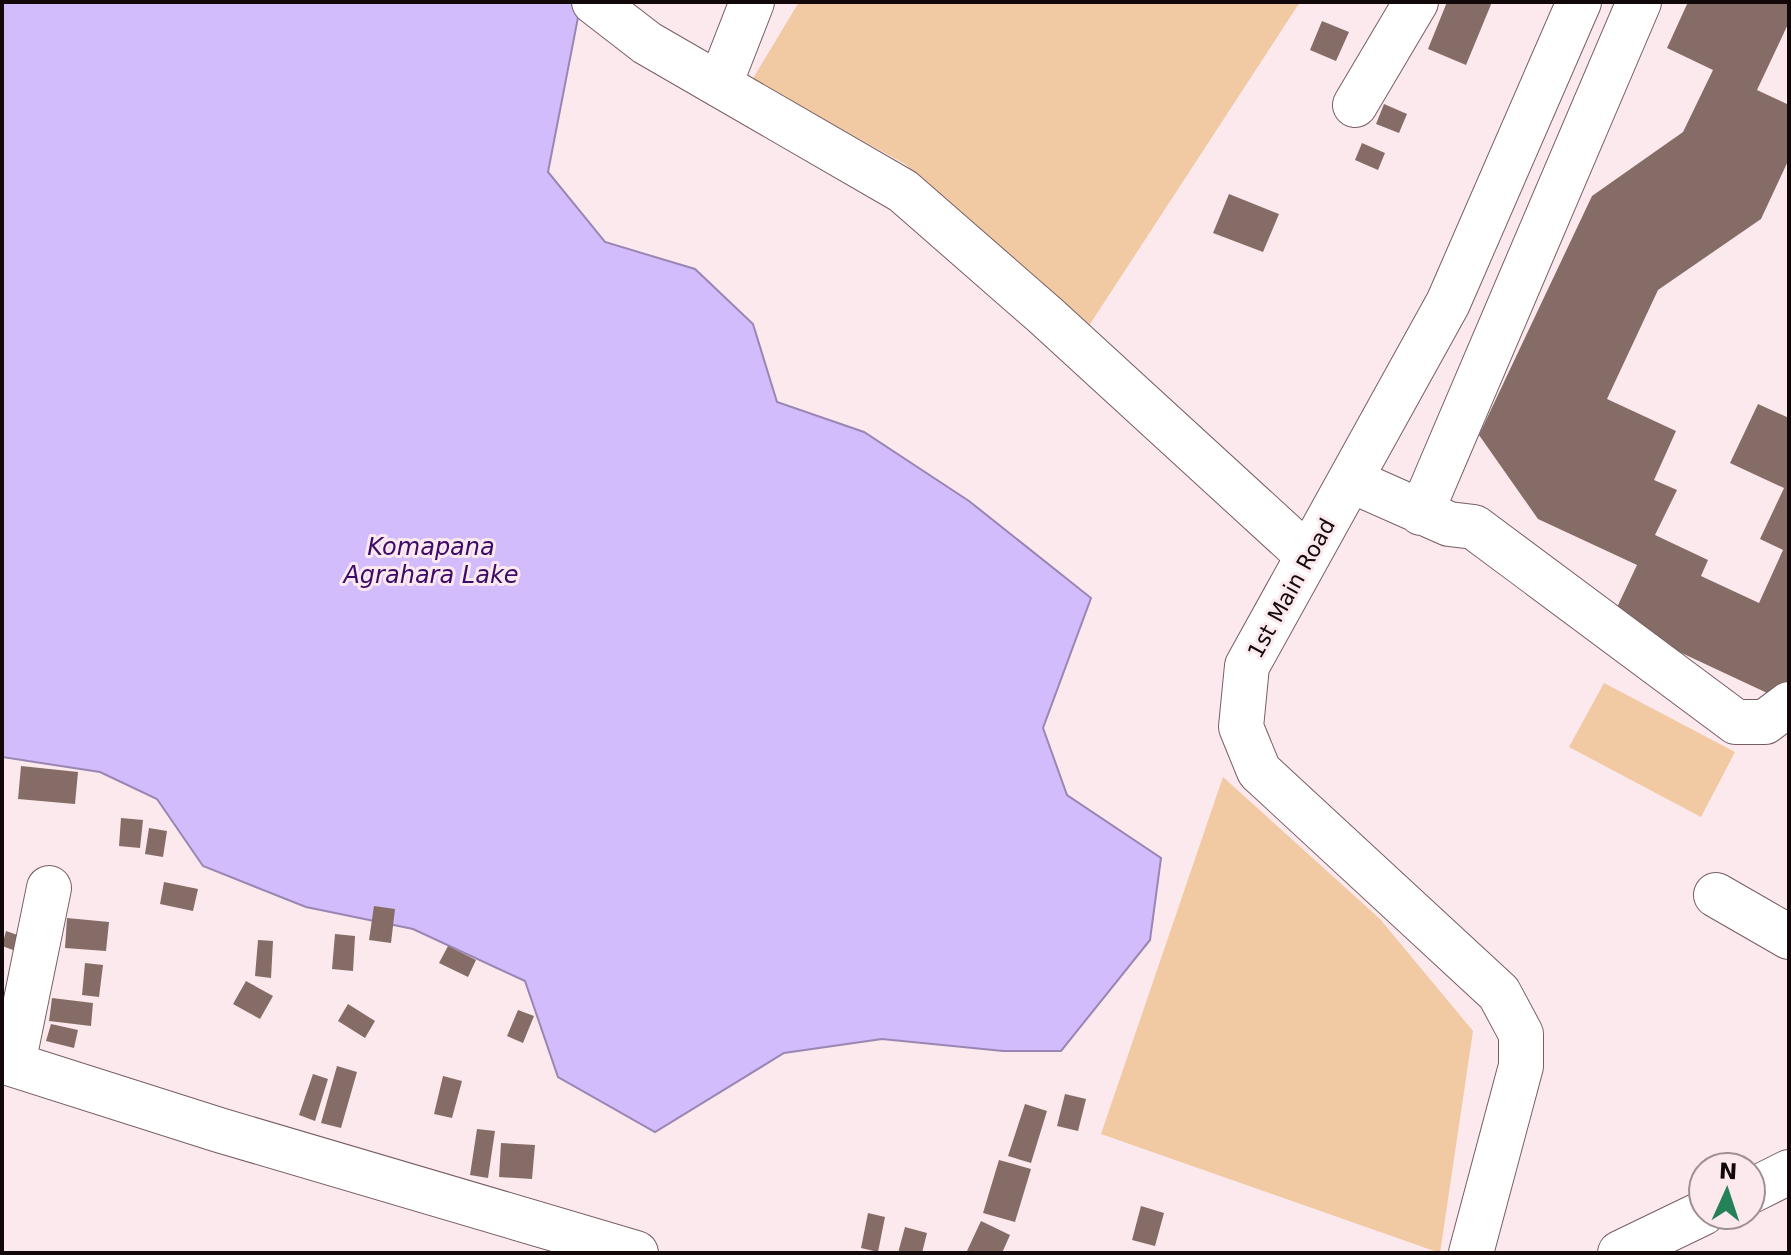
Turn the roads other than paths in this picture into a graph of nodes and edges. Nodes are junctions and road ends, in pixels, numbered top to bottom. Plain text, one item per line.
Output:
1 (594, 2) edge
2 (752, 2) edge
3 (1416, 2) edge
4 (1579, 2) edge
5 (1639, 2) edge
6 (720, 84) junction
7 (1355, 105) dead end
8 (1350, 480) junction
9 (1421, 513) junction
10 (1308, 556) junction
11 (1789, 704) edge
12 (49, 888) dead end
13 (1716, 895) dead end
14 (1789, 937) edge
15 (8, 1062) edge
16 (1789, 1172) edge
17 (1767, 1183) edge
18 (1687, 1221) edge
19 (636, 1253) edge
20 (1471, 1253) edge
21 (1620, 1253) edge

1 - 6 street
2 - 6 street
3 - 7 street
4 - 8 street, 1st Main Road
5 - 9 street
6 - 10 street
8 - 9 street
8 - 10 street, 1st Main Road
9 - 11 street
10 - 20 street, 1st Main Road
12 - 15 street
13 - 14 street
15 - 19 street
16 - 17 street
18 - 21 street

